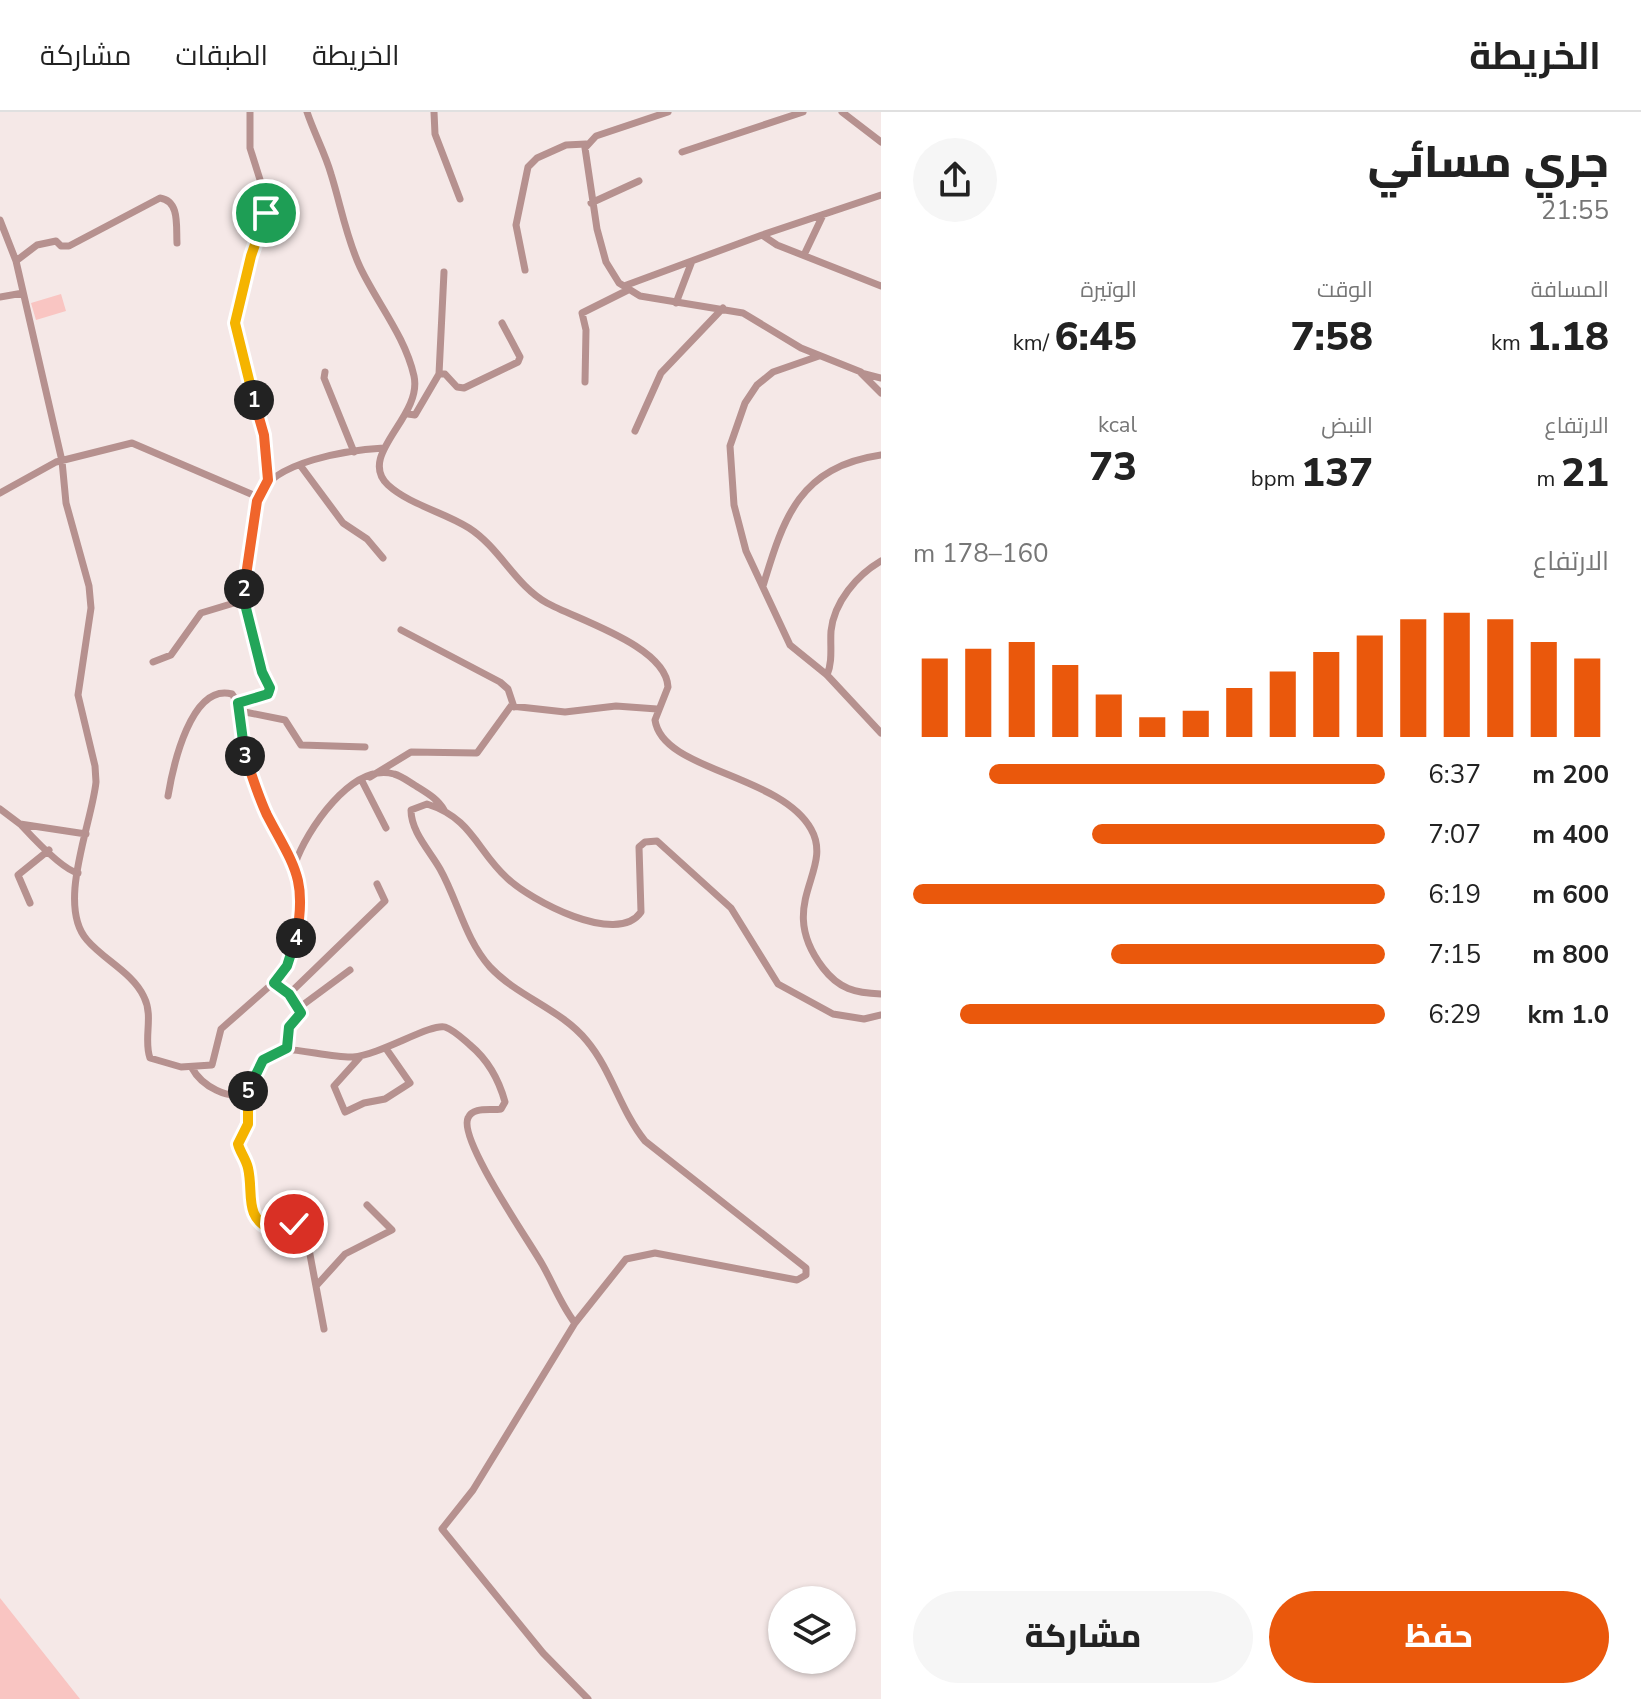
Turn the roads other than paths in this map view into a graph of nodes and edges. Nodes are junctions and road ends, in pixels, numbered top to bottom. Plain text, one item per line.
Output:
1 (250, 112) edge
2 (307, 112) edge
3 (434, 112) edge
4 (668, 112) edge
5 (803, 112) edge
6 (842, 112) edge
7 (881, 142) edge
8 (586, 144) junction
9 (682, 152) dead end
10 (639, 181) dead end
11 (881, 195) edge
12 (460, 199) dead end
13 (591, 203) junction
14 (823, 215) junction
15 (0, 220) edge
16 (762, 235) junction
17 (4, 239) edge
18 (177, 243) dead end
19 (804, 255) junction
20 (16, 261) junction
21 (692, 261) junction
22 (525, 270) dead end
23 (444, 272) dead end
24 (881, 286) edge
25 (626, 288) junction
26 (23, 293) junction
27 (0, 297) edge
28 (676, 303) junction
29 (723, 308) junction
30 (502, 323) dead end
31 (819, 356) junction
32 (325, 372) dead end
33 (861, 372) junction
34 (439, 374) junction
35 (881, 378) edge
36 (585, 382) dead end
37 (881, 393) edge
38 (408, 414) junction
39 (635, 431) dead end
40 (384, 448) junction
41 (354, 452) junction
42 (881, 455) edge
43 (62, 461) junction
44 (300, 465) junction
45 (268, 480) junction
46 (0, 493) edge
47 (258, 497) junction
48 (383, 558) dead end
49 (881, 561) edge
50 (763, 586) junction
51 (244, 600) junction
52 (401, 630) dead end
53 (153, 662) dead end
54 (827, 675) junction
55 (239, 707) junction
56 (514, 707) junction
57 (657, 709) junction
58 (881, 733) edge
59 (365, 747) dead end
60 (370, 777) junction
61 (362, 781) junction
62 (168, 796) dead end
63 (0, 809) edge
64 (444, 811) junction
65 (20, 824) junction
66 (386, 828) dead end
67 (86, 834) junction
68 (49, 850) junction
69 (295, 864) junction
70 (78, 873) junction
71 (377, 884) dead end
72 (30, 903) dead end
73 (350, 970) dead end
74 (274, 983) junction
75 (289, 994) junction
76 (881, 994) edge
77 (300, 1007) junction
78 (881, 1015) edge
79 (287, 1048) junction
80 (387, 1050) junction
81 (361, 1056) junction
82 (192, 1068) junction
83 (245, 1094) junction
84 (367, 1205) dead end
85 (317, 1285) junction
86 (575, 1323) junction
87 (324, 1329) dead end
88 (588, 1699) edge

1 - 45 street
2 - 38 street
3 - 12 street
4 - 8 street
5 - 9 street
6 - 7 street
8 - 13 street
8 - 22 street
10 - 13 street
11 - 14 street
13 - 25 street
14 - 16 street
14 - 19 street
15 - 17 street
16 - 19 street
16 - 21 street
17 - 20 street
18 - 20 street
19 - 24 street
20 - 26 street
21 - 25 street
21 - 28 street
23 - 34 street
25 - 28 street
25 - 36 street
26 - 27 street
26 - 43 street
28 - 29 street
29 - 31 street
29 - 39 street
30 - 34 street
31 - 33 street
31 - 50 street
32 - 41 street
33 - 35 street
33 - 37 street
34 - 38 street
38 - 40 street
40 - 41 street
40 - 57 street
41 - 44 street
42 - 50 street
43 - 46 street
43 - 47 street
43 - 67 street
44 - 45 street
44 - 48 street
45 - 47 street
47 - 51 street
49 - 54 street
50 - 54 street
51 - 53 street
51 - 55 street
52 - 56 street
54 - 58 street
55 - 59 street
55 - 62 street
55 - 69 street
56 - 57 street
56 - 60 street
57 - 76 street
60 - 61 street
60 - 64 street
61 - 66 street
61 - 69 street
63 - 65 street
64 - 78 street
64 - 86 street
65 - 67 street
65 - 68 street
67 - 70 street
68 - 70 street
68 - 72 street
69 - 74 street
70 - 82 street
71 - 75 street
73 - 77 street
74 - 75 street
74 - 82 street
75 - 77 street
77 - 79 street
79 - 81 street
79 - 83 street
80 - 81 street
80 - 81 street
80 - 86 street
82 - 83 street
83 - 85 street
84 - 85 street
85 - 87 street
86 - 88 street

